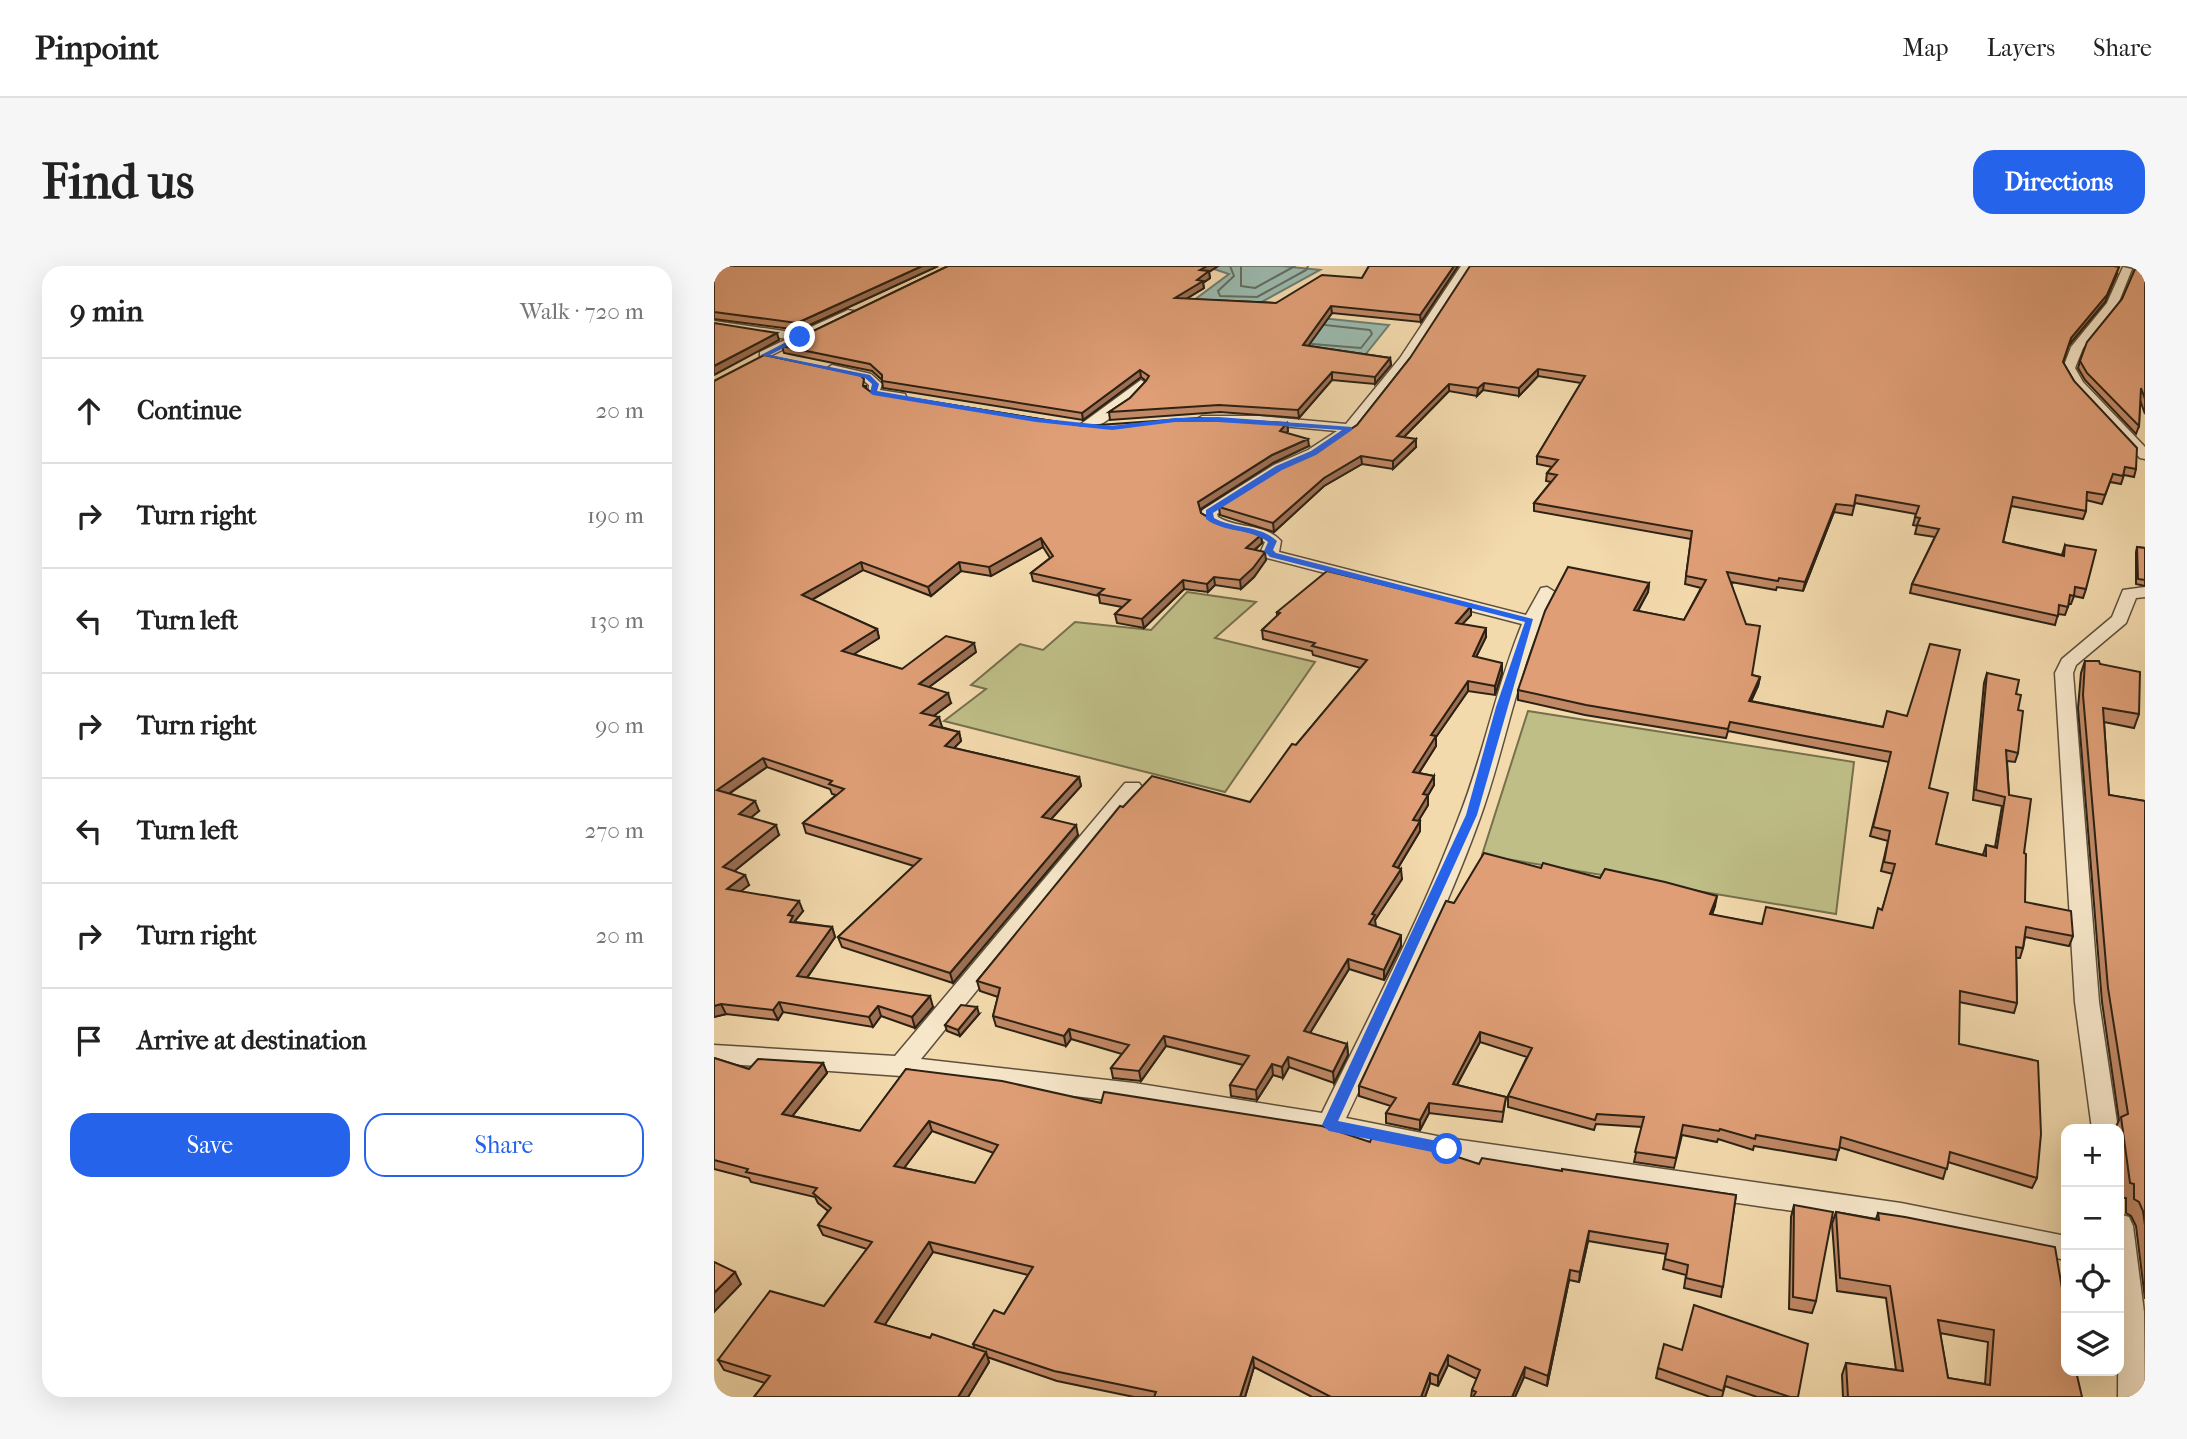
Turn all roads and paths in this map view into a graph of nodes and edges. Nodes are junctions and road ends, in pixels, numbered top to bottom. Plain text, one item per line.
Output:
1 (1466, 266) edge
2 (2126, 269) edge
3 (869, 304) edge
4 (714, 324) edge
5 (800, 337) junction
6 (790, 361) edge
7 (816, 366) edge
8 (1140, 384) edge
9 (914, 400) edge
10 (1186, 420) edge
11 (1112, 428) edge
12 (1350, 428) junction
13 (2145, 456) edge
14 (1547, 592) dead end
15 (2145, 592) edge
16 (1530, 621) junction
17 (1132, 787) dead end
18 (714, 1054) edge
19 (901, 1066) junction
20 (2104, 1124) edge
21 (1329, 1125) junction
22 (2124, 1243) edge
23 (2061, 1247) edge
24 (2129, 1260) edge
25 (2134, 1397) edge

1 - 12 street
2 - 13 street
3 - 5 street
4 - 5 street
5 - 6 street
7 - 9 street
8 - 11 street
10 - 12 street
12 - 16 street
14 - 16 street
15 - 20 street
16 - 21 street
17 - 19 street
18 - 19 street
19 - 21 street
21 - 23 street
22 - 24 street
24 - 25 street

